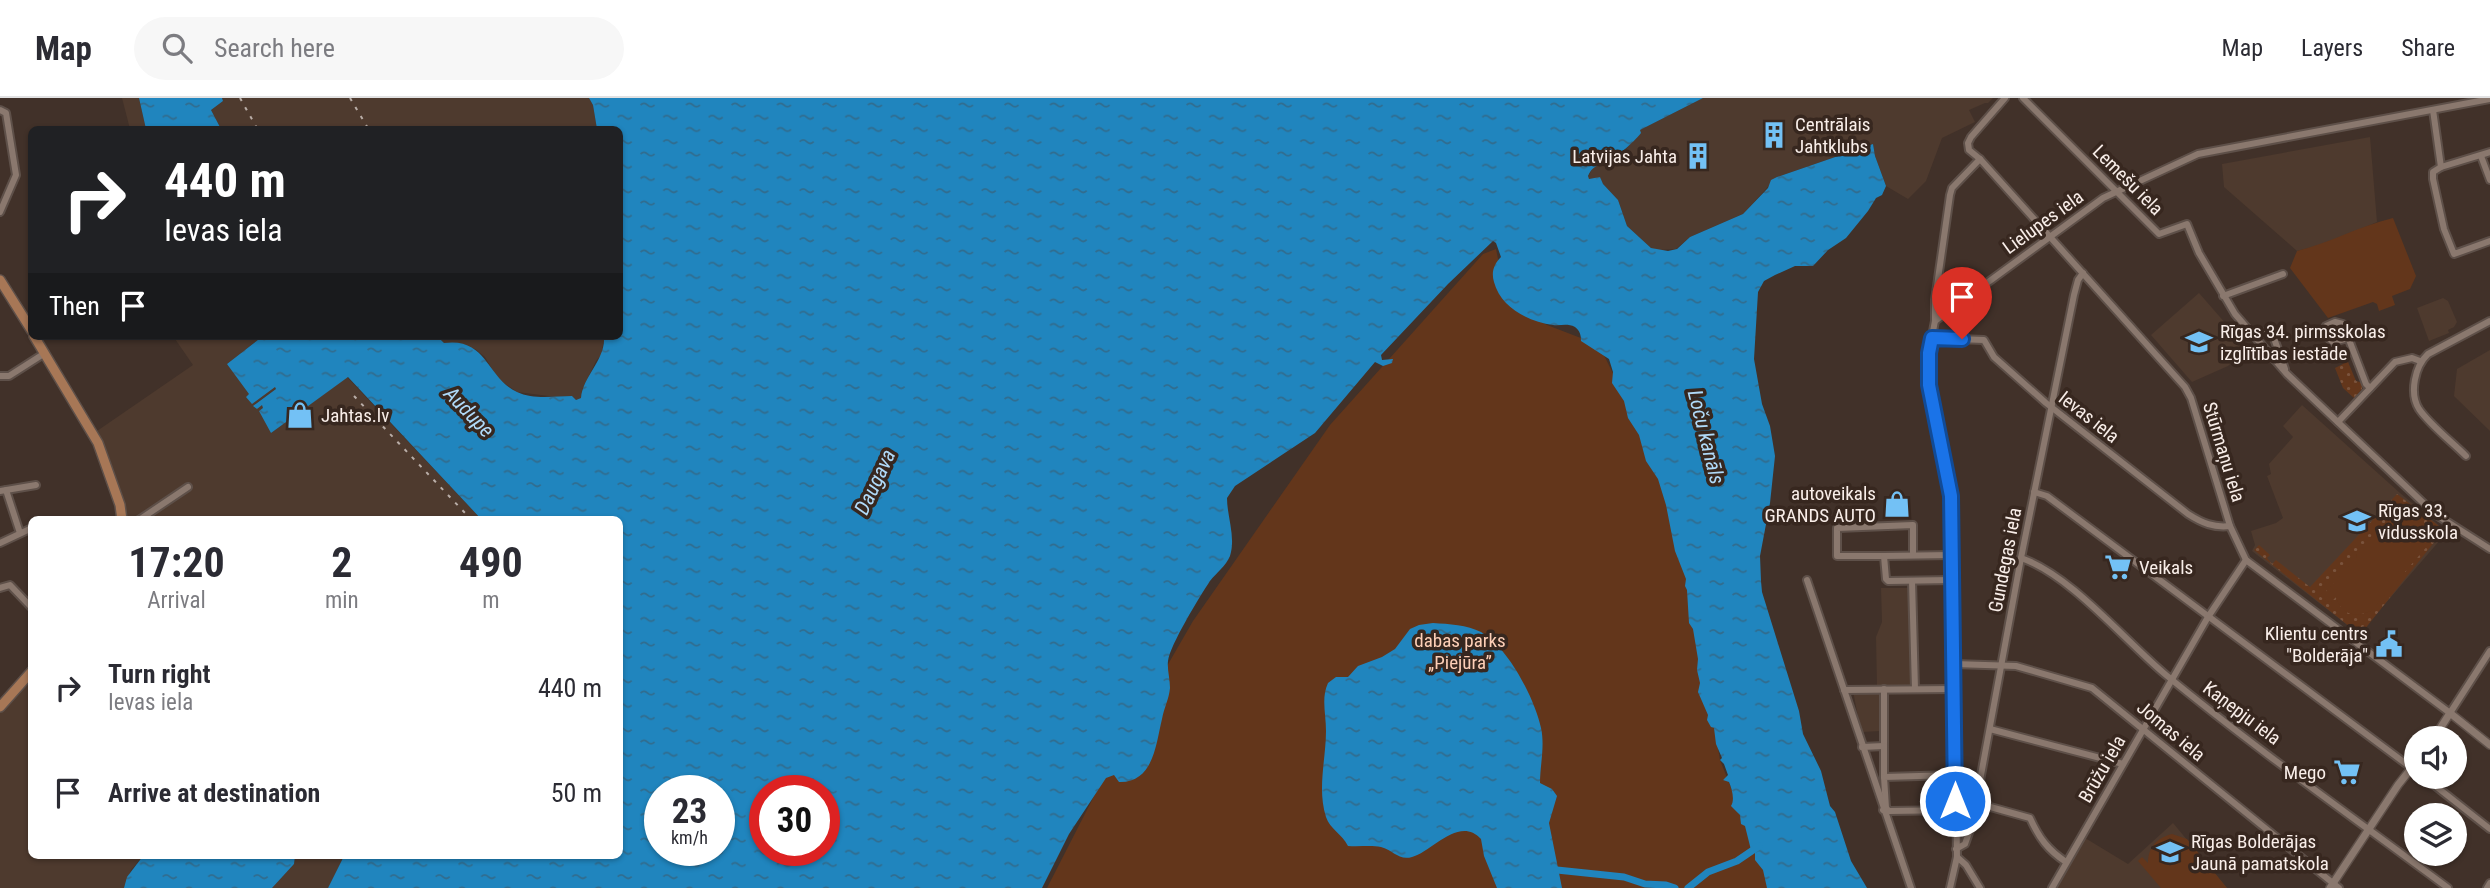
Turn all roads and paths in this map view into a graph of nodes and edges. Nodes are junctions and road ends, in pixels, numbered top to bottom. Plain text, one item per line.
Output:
1 (2005, 98) edge
2 (2023, 98) edge
3 (2490, 99) edge
4 (0, 110) edge
5 (2433, 110) junction
6 (2490, 152) edge
7 (2481, 156) junction
8 (1980, 159) junction
9 (2441, 167) junction
10 (2490, 180) edge
11 (2116, 191) junction
12 (0, 212) edge
13 (2050, 236) junction
14 (2490, 241) edge
15 (2082, 273) junction
16 (2283, 274) dead end
17 (0, 280) edge
18 (2223, 296) junction
19 (1935, 321) junction
20 (2490, 321) edge
21 (28, 325) edge
22 (2254, 336) junction
23 (1932, 338) junction
24 (2348, 338) dead end
25 (36, 340) edge
26 (45, 354) junction
27 (2420, 360) junction
28 (2287, 374) junction
29 (0, 376) edge
30 (2370, 388) junction
31 (2051, 407) junction
32 (2337, 422) junction
33 (2466, 456) dead end
34 (36, 485) dead end
35 (188, 487) dead end
36 (3, 491) edge
37 (2034, 492) junction
38 (121, 516) edge
39 (145, 516) edge
40 (2230, 526) junction
41 (28, 530) edge
42 (20, 533) junction
43 (1, 542) edge
44 (2490, 549) edge
45 (1913, 555) junction
46 (1952, 555) junction
47 (1884, 556) junction
48 (2021, 558) junction
49 (2246, 560) junction
50 (1807, 580) dead end
51 (1952, 580) junction
52 (1912, 581) junction
53 (0, 588) edge
54 (28, 604) edge
55 (2208, 617) junction
56 (2490, 651) edge
57 (1954, 664) junction
58 (2002, 664) junction
59 (28, 676) edge
60 (2172, 680) junction
61 (1915, 689) junction
62 (1954, 689) junction
63 (1844, 690) junction
64 (1884, 690) junction
65 (0, 707) edge
66 (2449, 713) junction
67 (2441, 726) edge
68 (1990, 729) junction
69 (2143, 729) junction
70 (1884, 746) junction
71 (2490, 746) edge
72 (1862, 747) junction
73 (2404, 763) edge
74 (2123, 764) junction
75 (1955, 775) junction
76 (1884, 777) junction
77 (2404, 782) edge
78 (2439, 789) edge
79 (1955, 801) junction
80 (1976, 803) junction
81 (1884, 809) junction
82 (1956, 810) junction
83 (2370, 829) junction
84 (2490, 829) edge
85 (1956, 849) junction
86 (1957, 857) junction
87 (2066, 862) junction
88 (2490, 883) edge
89 (2334, 886) edge
90 (1910, 888) edge
91 (1950, 888) edge
92 (1980, 888) edge
93 (2052, 888) edge
94 (2448, 888) edge
95 (2487, 888) edge

1 - 8 street
2 - 11 street, Lemešu iela
3 - 5 street, Lielupes iela
4 - 12 street
5 - 9 street
5 - 11 street, Lielupes iela
6 - 7 street
7 - 9 street
7 - 10 street
8 - 13 street, Stūrmaņu iela
8 - 19 street
9 - 14 street
11 - 13 street, Lielupes iela
11 - 18 street, Lemešu iela
13 - 15 street, Stūrmaņu iela
13 - 19 street, Lielupes iela
15 - 31 street, Gundegas iela
15 - 40 street, Stūrmaņu iela
16 - 18 street
17 - 21 main road
18 - 22 street, Lemešu iela
19 - 23 street
20 - 27 street
22 - 28 street, Lemešu iela
22 - 28 street
23 - 31 street, Ievas iela
23 - 46 street
24 - 30 street
25 - 26 main road
26 - 29 street
26 - 38 main road
27 - 30 street
27 - 33 street
28 - 32 street, Lemešu iela
30 - 32 street
31 - 37 street, Gundegas iela
31 - 40 street, Ievas iela
32 - 44 street, Lemešu iela
34 - 36 street
35 - 39 street
36 - 42 street
37 - 48 street, Gundegas iela
37 - 55 street
40 - 49 street, Stūrmaņu iela
41 - 42 street
42 - 43 street
45 - 46 street
45 - 47 street
45 - 47 street
46 - 51 street
47 - 52 street
48 - 58 street, Gundegas iela
48 - 60 street, Kaņepju iela
49 - 55 street, Brūžu iela
49 - 66 street, Stūrmaņu iela
50 - 63 street
51 - 52 street
51 - 57 street
52 - 61 street
53 - 54 street
55 - 60 street, Brūžu iela
55 - 73 street
56 - 66 street
57 - 58 street, Jomas iela
57 - 62 street
58 - 68 street, Gundegas iela
58 - 69 street, Jomas iela
59 - 65 main road
60 - 69 street, Brūžu iela
60 - 83 street, Kaņepju iela
61 - 62 street
61 - 64 street
62 - 75 street
63 - 64 street
63 - 72 street
64 - 70 street
66 - 67 street
66 - 71 street, Stūrmaņu iela
68 - 74 street
68 - 80 street, Gundegas iela
69 - 74 street, Brūžu iela
69 - 89 street, Jomas iela
70 - 72 street
70 - 76 street
72 - 81 street
74 - 87 street, Brūžu iela
75 - 76 street
75 - 79 street
76 - 81 street
77 - 83 street
78 - 84 street
79 - 80 street
79 - 82 street
80 - 85 street, Gundegas iela
80 - 87 street
81 - 82 street
81 - 90 street
82 - 85 street
83 - 89 street
83 - 94 street, Kaņepju iela
85 - 86 street
86 - 91 street
86 - 92 street
87 - 93 street, Brūžu iela
88 - 95 street

